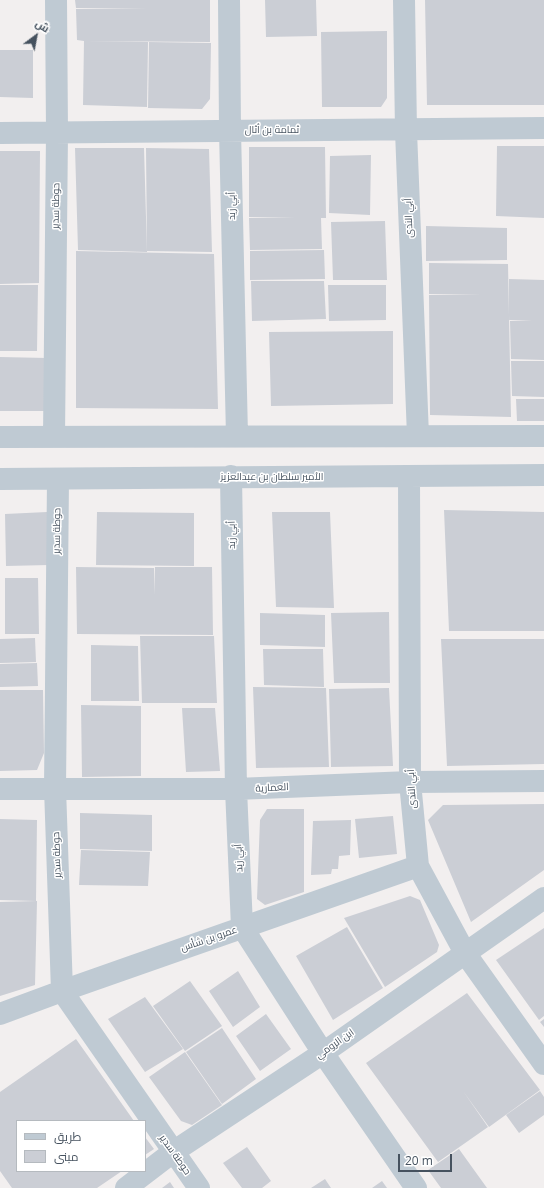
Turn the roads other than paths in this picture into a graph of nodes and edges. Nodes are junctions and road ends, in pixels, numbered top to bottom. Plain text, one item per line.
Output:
1 (56, 0) edge
2 (229, 0) edge
3 (404, 0) edge
4 (544, 128) edge
5 (230, 130) junction
6 (406, 131) junction
7 (57, 132) junction
8 (0, 133) edge
9 (54, 436) junction
10 (237, 436) junction
11 (418, 436) junction
12 (544, 436) edge
13 (0, 437) edge
14 (544, 475) edge
15 (231, 476) junction
16 (409, 476) junction
17 (0, 479) edge
18 (58, 479) junction
19 (544, 781) edge
20 (410, 782) junction
21 (55, 788) junction
22 (0, 789) edge
23 (236, 789) junction
24 (418, 866) junction
25 (544, 898) edge
26 (242, 927) junction
27 (465, 953) junction
28 (62, 991) junction
29 (0, 1014) edge
30 (323, 1053) junction
31 (544, 1064) edge
32 (173, 1152) junction
33 (126, 1188) edge
34 (199, 1188) edge
35 (416, 1188) edge

1 - 7 street, حوطة سدير
2 - 5 street, أبي زيد
3 - 6 street, أبي الندى
4 - 6 street, ثمامة بن أثال
5 - 6 street, ثمامة بن أثال
5 - 7 street, ثمامة بن أثال
5 - 10 street, أبي زيد
6 - 11 street, أبي الندى
7 - 8 street, ثمامة بن أثال
7 - 9 street, حوطة سدير
9 - 10 street
9 - 13 street
10 - 11 street
11 - 12 street
14 - 16 street, الأمير سلطان بن عبدالعزيز
15 - 16 street, الأمير سلطان بن عبدالعزيز
15 - 18 street, الأمير سلطان بن عبدالعزيز
15 - 23 street, أبي زيد
16 - 20 street, أبي الندى
17 - 18 street, الأمير سلطان بن عبدالعزيز
18 - 21 street, حوطة سدير
19 - 20 street, العمارية
20 - 23 street, العمارية
20 - 24 street, أبي الندى
21 - 22 street, العمارية
21 - 23 street, العمارية
21 - 28 street, حوطة سدير
23 - 26 street, أبي زيد
24 - 26 street, عمرو بن شأس
24 - 27 street, أبي الندى
25 - 27 street, ابن الرومي
26 - 28 street, عمرو بن شأس
26 - 30 street
27 - 30 street, ابن الرومي
27 - 31 street, أبي الندى
28 - 29 street, عمرو بن شأس
28 - 32 street, حوطة سدير
30 - 32 street, ابن الرومي
30 - 35 street
32 - 33 street, ابن الرومي
32 - 34 street, حوطة سدير

